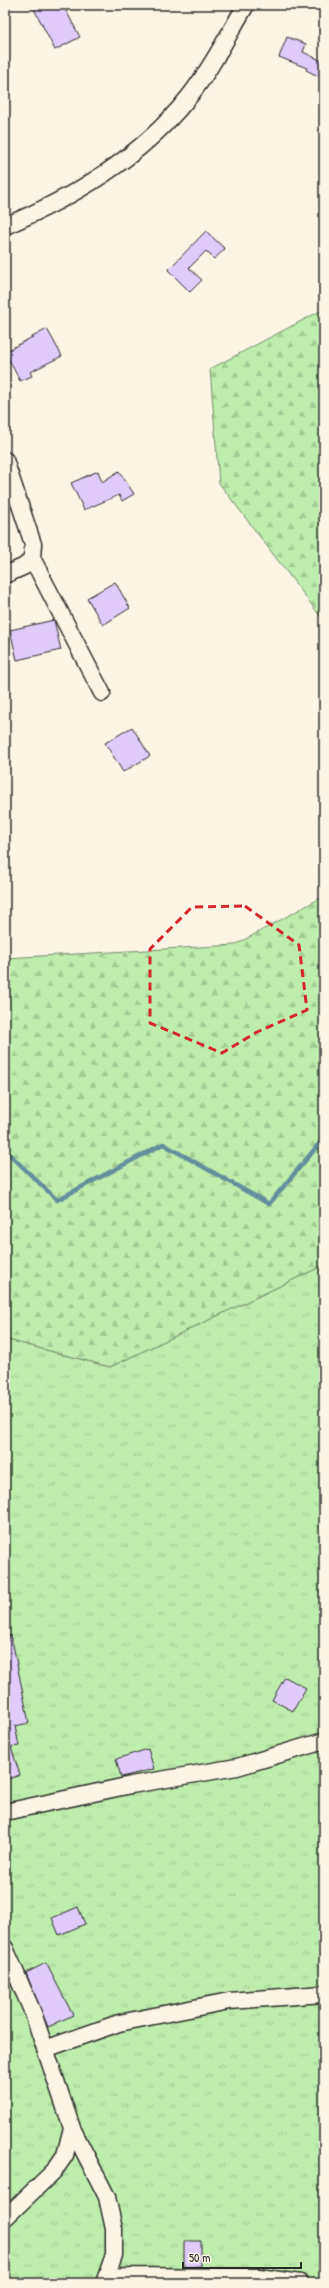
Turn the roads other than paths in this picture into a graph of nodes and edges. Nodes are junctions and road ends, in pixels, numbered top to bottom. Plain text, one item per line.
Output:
1 (246, 5) edge
2 (5, 226) edge
3 (5, 460) edge
4 (32, 558) junction
5 (5, 575) edge
6 (102, 693) dead end
7 (324, 1742) edge
8 (5, 1812) edge
9 (5, 1948) edge
10 (323, 1994) edge
11 (45, 2049) junction
12 (72, 2128) junction
13 (5, 2218) edge
14 (106, 2280) edge
15 (300, 2283) edge

1 - 2 street
3 - 4 street
4 - 5 street
4 - 6 street
7 - 8 street
9 - 11 street
10 - 11 street
11 - 12 street
12 - 13 street
12 - 14 street
14 - 15 street

